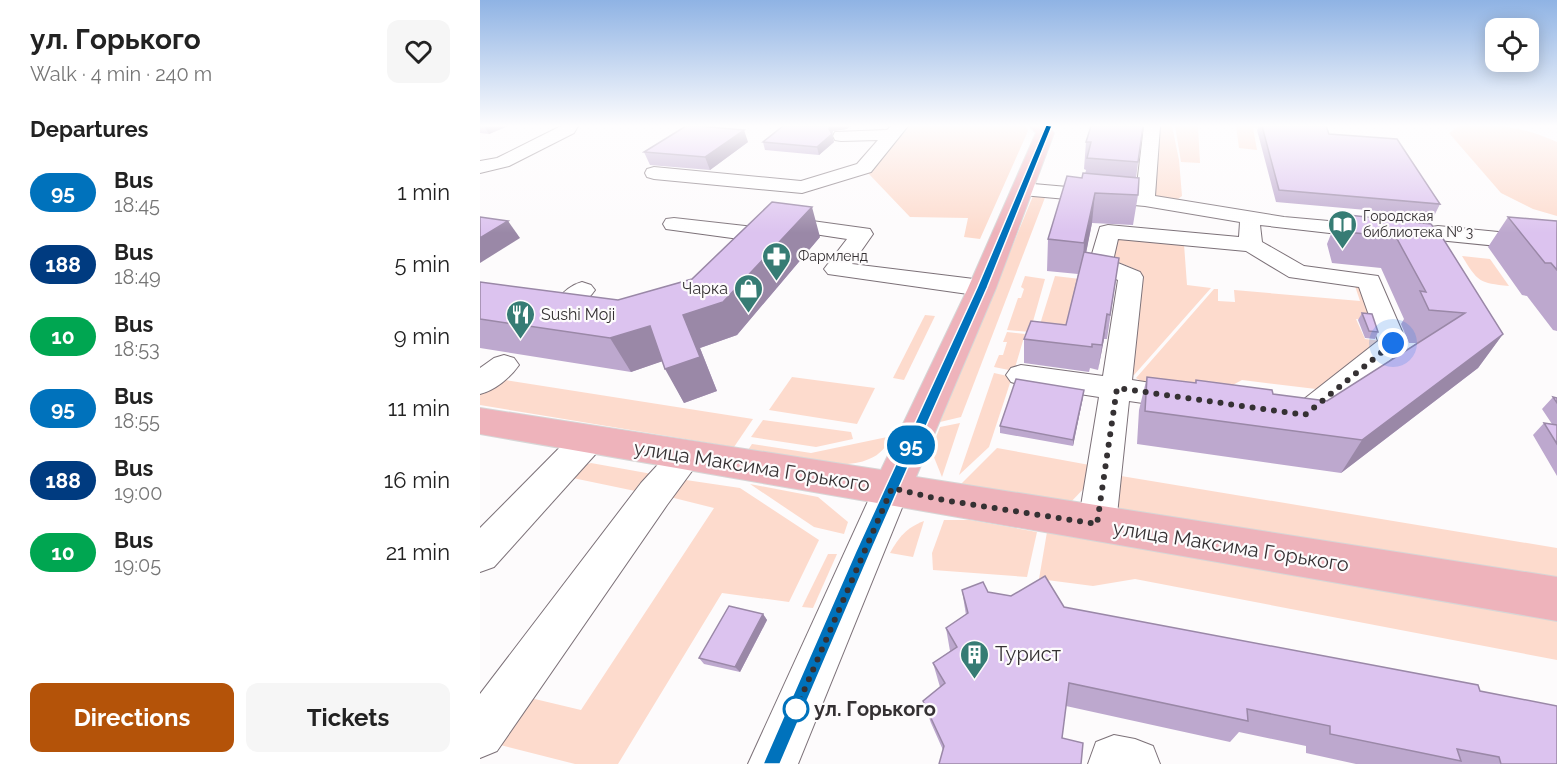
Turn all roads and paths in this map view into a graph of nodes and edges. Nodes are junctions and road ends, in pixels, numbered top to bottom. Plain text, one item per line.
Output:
1 (504, 162) edge
2 (869, 162) edge
3 (1033, 162) edge
4 (1148, 162) edge
5 (480, 167) edge
6 (654, 173) dead end
7 (1022, 189) junction
8 (1144, 200) junction
9 (1248, 216) junction
10 (674, 224) dead end
11 (754, 234) junction
12 (1251, 245) junction
13 (1557, 245) edge
14 (731, 257) edge
15 (982, 288) junction
16 (565, 296) edge
17 (600, 307) edge
18 (504, 365) dead end
19 (1021, 375) dead end
20 (480, 384) edge
21 (1117, 388) junction
22 (1211, 402) edge
23 (1258, 408) edge
24 (480, 421) edge
25 (589, 439) junction
26 (686, 456) junction
27 (892, 488) junction
28 (1097, 524) junction
29 (481, 552) edge
30 (1557, 599) edge
31 (480, 734) edge
32 (773, 764) edge
33 (1113, 764) edge
34 (1135, 764) edge

1 - 5 street
2 - 6 street
3 - 7 main road
4 - 8 street
7 - 8 street
7 - 15 main road
8 - 9 street
9 - 12 street
9 - 13 street
10 - 11 street
11 - 14 street
11 - 15 street
12 - 21 street
12 - 23 street
15 - 27 main road
16 - 17 street
18 - 20 street
19 - 21 street
21 - 22 street
21 - 28 street
24 - 25 main road, улица Максима Горького
25 - 26 main road, улица Максима Горького
25 - 29 street
26 - 27 main road, улица Максима Горького
26 - 31 street
27 - 28 main road, улица Максима Горького
27 - 32 street
28 - 30 main road, улица Максима Горького
33 - 34 street

